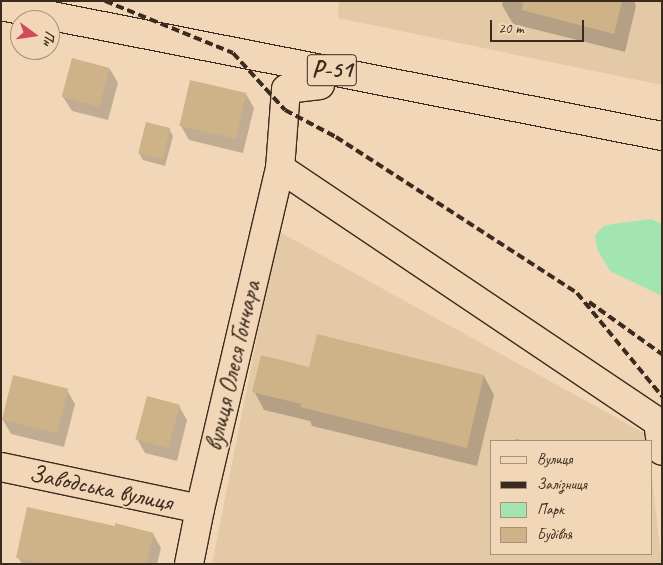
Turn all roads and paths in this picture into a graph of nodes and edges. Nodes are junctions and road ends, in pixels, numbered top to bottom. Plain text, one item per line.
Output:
1 (1, 6) edge
2 (320, 84) dead end
3 (662, 136) edge
4 (280, 168) junction
5 (662, 451) edge
6 (1, 467) edge
7 (200, 509) junction
8 (189, 564) edge

1 - 3 street, Р-51
2 - 4 street, вулиця Олеся Гончара
4 - 5 street
4 - 7 street, вулиця Олеся Гончара
6 - 7 street, Заводська вулиця
7 - 8 street, вулиця Олеся Гончара

